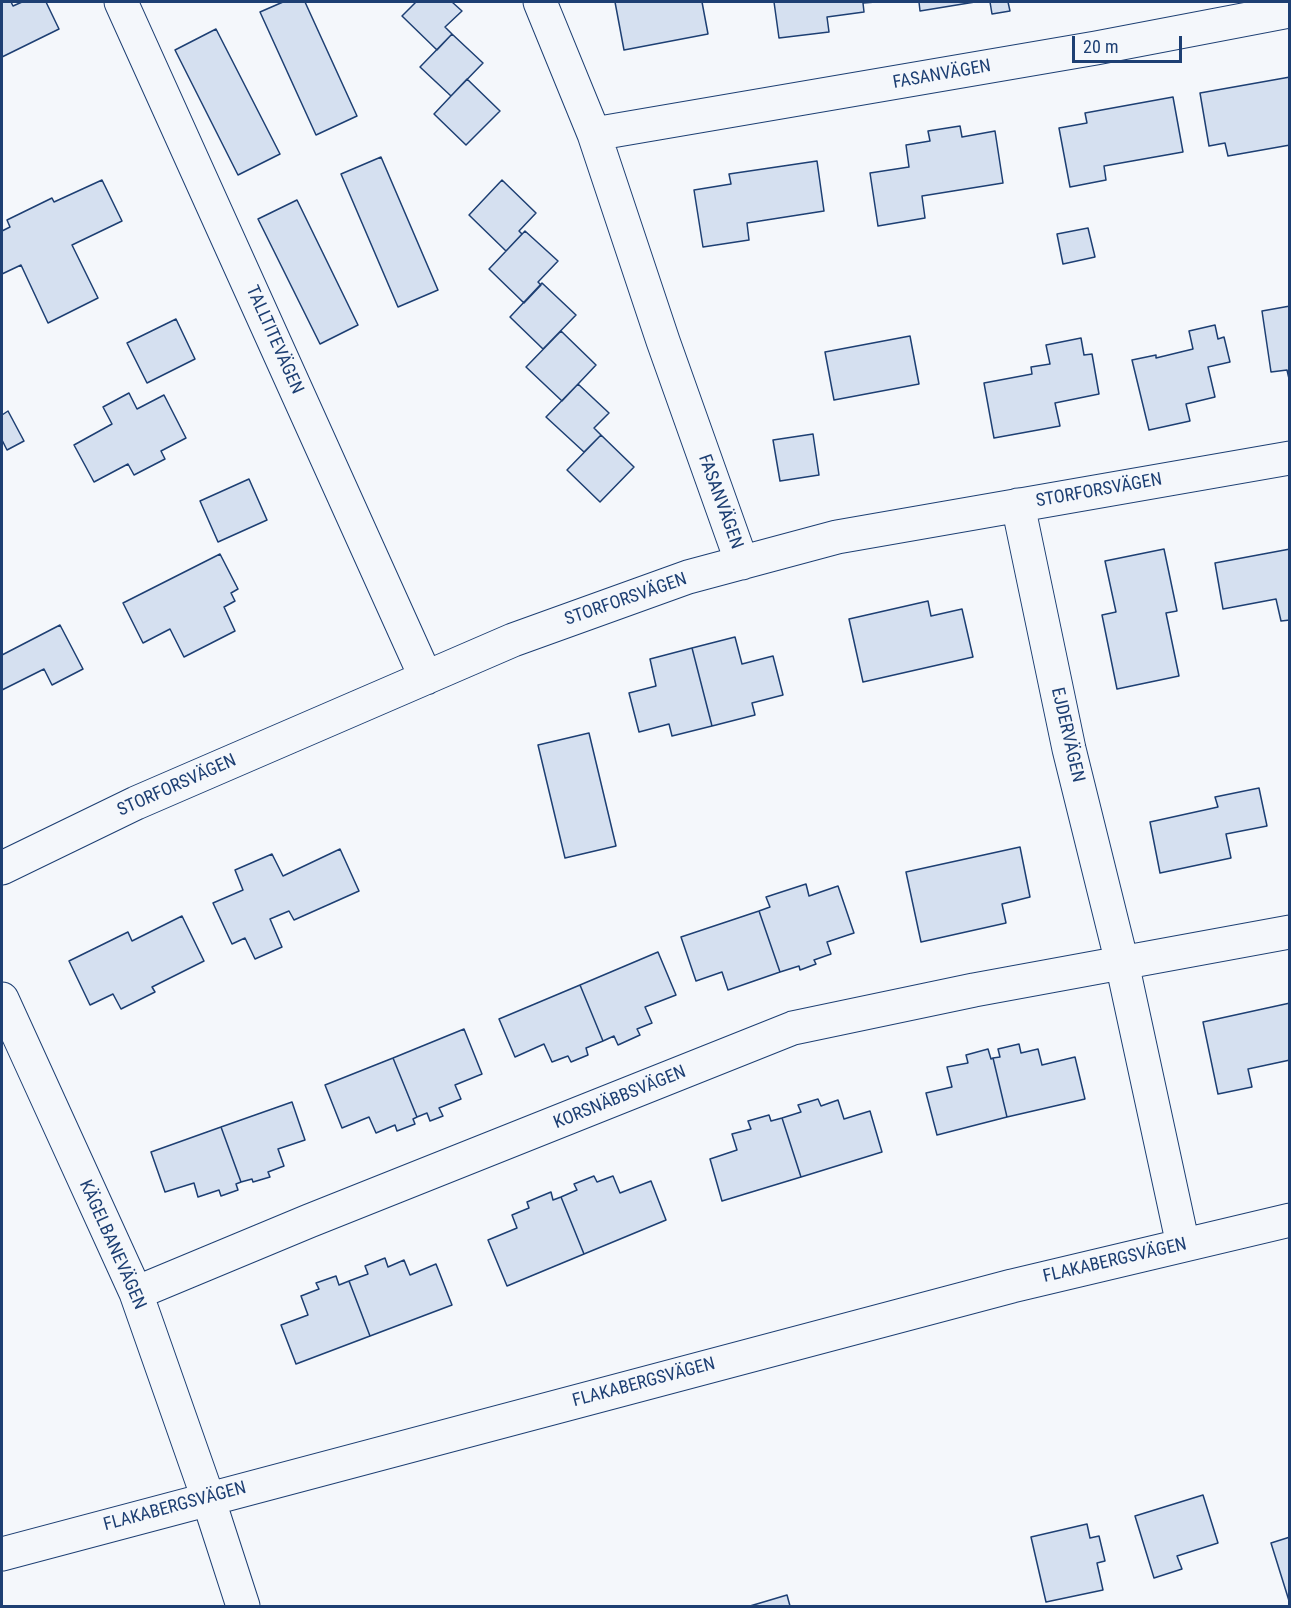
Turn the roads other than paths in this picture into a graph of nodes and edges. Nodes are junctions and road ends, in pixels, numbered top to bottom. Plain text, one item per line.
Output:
1 (121, 2) edge
2 (540, 2) edge
3 (1290, 11) edge
4 (594, 134) junction
5 (1290, 458) edge
6 (1018, 505) junction
7 (742, 563) junction
8 (426, 678) junction
9 (2, 868) edge
10 (1290, 932) edge
11 (1122, 963) junction
12 (2, 999) edge
13 (1290, 1220) edge
14 (1184, 1245) junction
15 (136, 1293) junction
16 (208, 1498) junction
17 (2, 1554) edge
18 (243, 1606) edge

1 - 8 street, TALLTITEVÄGEN
2 - 4 street, FASANVÄGEN
3 - 4 street, FASANVÄGEN
4 - 7 street, FASANVÄGEN
5 - 6 street, STORFORSVÄGEN
6 - 7 street, STORFORSVÄGEN
6 - 11 street, EJDERVÄGEN
7 - 8 street, STORFORSVÄGEN
8 - 9 street, STORFORSVÄGEN
10 - 11 street
11 - 14 street, EJDERVÄGEN
11 - 15 street, KORSNÄBBSVÄGEN
12 - 15 street, KÄGELBANEVÄGEN
13 - 14 street, FLAKABERGSVÄGEN
14 - 16 street, FLAKABERGSVÄGEN
15 - 16 street, KÄGELBANEVÄGEN
16 - 17 street, FLAKABERGSVÄGEN
16 - 18 street, KÄGELBANEVÄGEN

